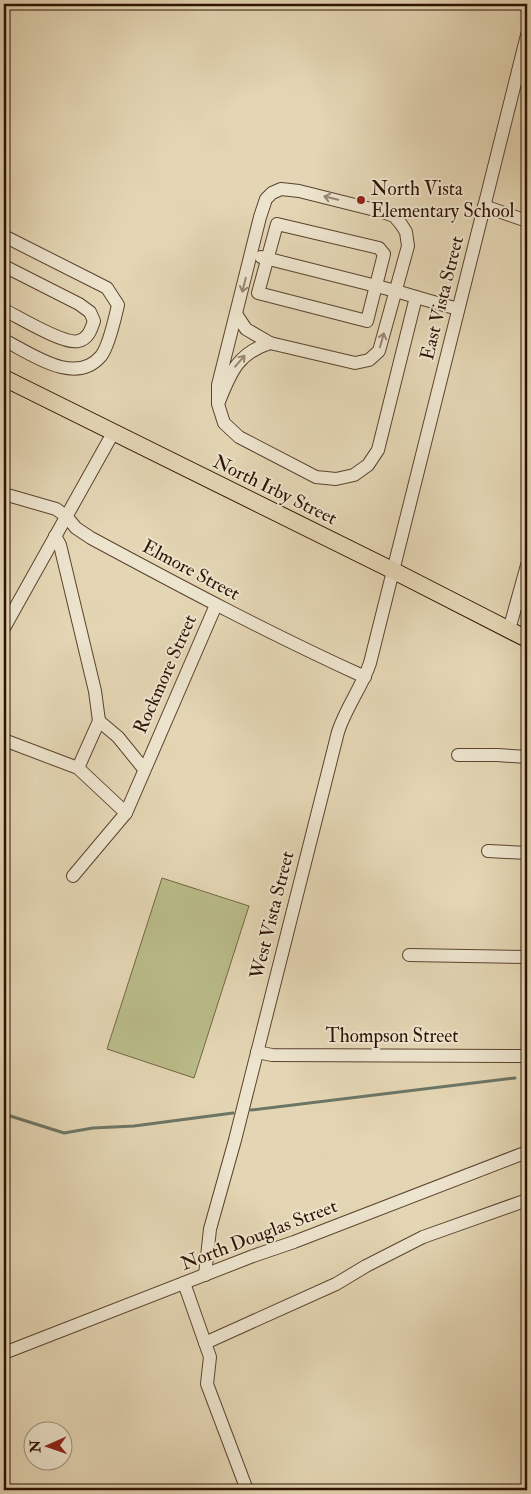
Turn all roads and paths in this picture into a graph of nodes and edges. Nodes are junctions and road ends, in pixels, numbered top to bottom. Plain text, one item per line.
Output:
1 (527, 35) edge
2 (484, 206) junction
3 (527, 221) edge
4 (4, 236) edge
5 (251, 255) junction
6 (267, 259) junction
7 (4, 266) edge
8 (376, 286) junction
9 (396, 291) junction
10 (416, 297) junction
11 (458, 309) junction
12 (4, 310) edge
13 (236, 314) junction
14 (4, 340) edge
15 (270, 343) junction
16 (4, 378) edge
17 (218, 404) junction
18 (113, 433) junction
19 (4, 494) edge
20 (66, 516) junction
21 (54, 536) junction
22 (527, 565) edge
23 (394, 571) junction
24 (216, 605) junction
25 (4, 628) edge
26 (509, 630) junction
27 (527, 640) edge
28 (365, 677) junction
29 (99, 720) junction
30 (4, 740) edge
31 (458, 755) dead end
32 (527, 757) edge
33 (146, 763) junction
34 (78, 768) junction
35 (126, 812) junction
36 (488, 851) dead end
37 (527, 853) edge
38 (73, 876) dead end
39 (409, 954) dead end
40 (527, 957) edge
41 (257, 1052) junction
42 (527, 1056) edge
43 (527, 1152) edge
44 (527, 1200) edge
45 (205, 1275) junction
46 (184, 1283) junction
47 (205, 1343) junction
48 (4, 1353) edge
49 (246, 1490) edge

1 - 2 street, East Vista Street
2 - 3 street
2 - 11 street, East Vista Street
4 - 14 street
5 - 6 street
9 -> 5 street
5 -> 13 street
6 - 8 street
6 - 8 street
6 - 8 street
7 - 12 street
8 - 9 street
9 - 10 street
15 -> 9 street
10 - 11 street
10 - 17 street
11 - 23 street, East Vista Street
13 - 15 street
13 - 17 street
17 -> 15 street
16 - 18 main road, North Irby Street
18 - 20 street
18 - 23 main road, North Irby Street
19 - 20 street, Elmore Street
20 - 21 street
20 - 24 street, Elmore Street
21 - 25 street
21 - 29 street
22 - 26 street
23 - 26 main road, North Irby Street
23 - 28 street, West Vista Street
24 - 28 street, Elmore Street
24 - 33 street, Rockmore Street
26 - 27 main road, North Irby Street
28 - 41 street, West Vista Street
29 - 33 street
29 - 34 street
30 - 34 street
31 - 32 street
33 - 35 street, Rockmore Street
34 - 35 street
35 - 38 street, Rockmore Street
36 - 37 street
39 - 40 street
41 - 42 street, Thompson Street
41 - 45 street, West Vista Street
43 - 45 street, North Douglas Street
44 - 47 street
45 - 46 street, North Douglas Street
46 - 47 street
46 - 48 street, North Douglas Street
47 - 49 street

